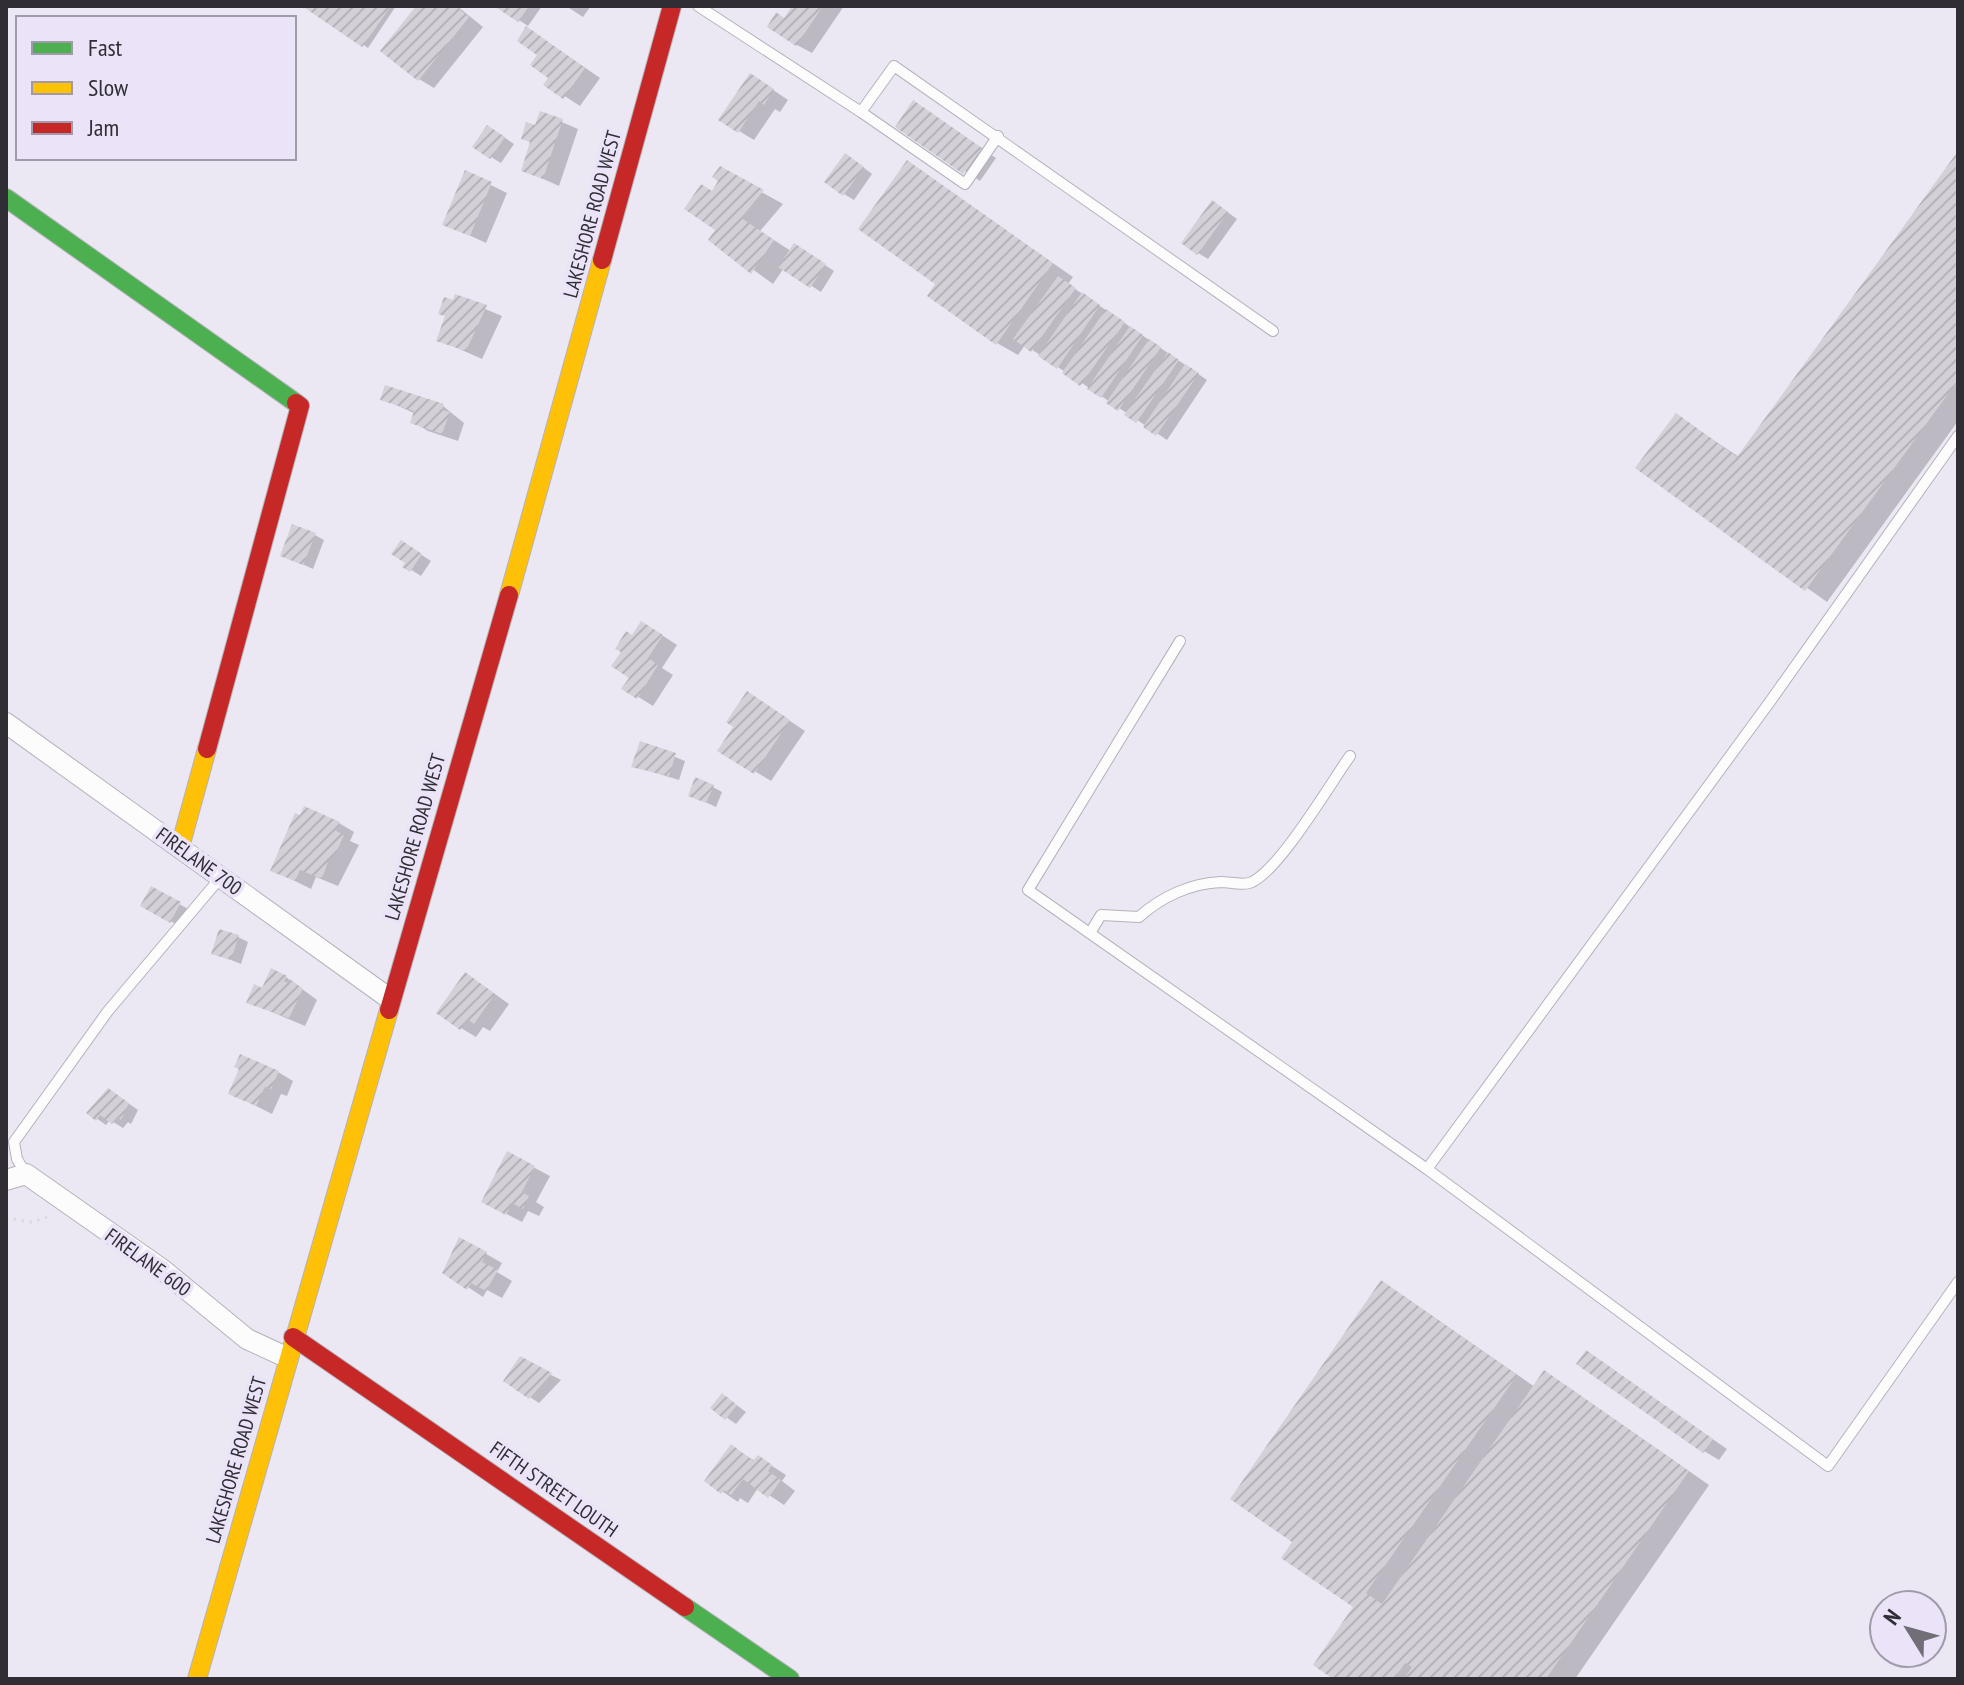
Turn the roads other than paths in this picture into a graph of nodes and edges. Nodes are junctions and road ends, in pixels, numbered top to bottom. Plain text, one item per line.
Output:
1 (672, 6) edge
2 (698, 6) edge
3 (861, 112) junction
4 (998, 136) junction
5 (6, 198) edge
6 (1273, 331) dead end
7 (1958, 436) edge
8 (1180, 641) dead end
9 (6, 723) edge
10 (1350, 756) dead end
11 (180, 847) junction
12 (221, 877) junction
13 (1090, 933) junction
14 (390, 999) junction
15 (1427, 1169) junction
16 (16, 1177) edge
17 (1958, 1282) edge
18 (293, 1337) junction
19 (288, 1358) junction
20 (197, 1679) edge
21 (790, 1679) edge

1 - 14 main road, LAKESHORE ROAD WEST
2 - 3 lane
3 - 4 lane
3 - 4 lane
4 - 6 lane
5 - 11 main road
7 - 15 lane
8 - 13 lane
9 - 11 street, FIRELANE 700
10 - 13 lane
11 - 12 street, FIRELANE 700
12 - 14 street, FIRELANE 700
12 - 16 lane
13 - 15 lane
14 - 18 main road, LAKESHORE ROAD WEST
15 - 17 lane
16 - 19 street, FIRELANE 600
18 - 19 main road, LAKESHORE ROAD WEST
18 - 21 main road, FIFTH STREET LOUTH
19 - 20 main road, LAKESHORE ROAD WEST

